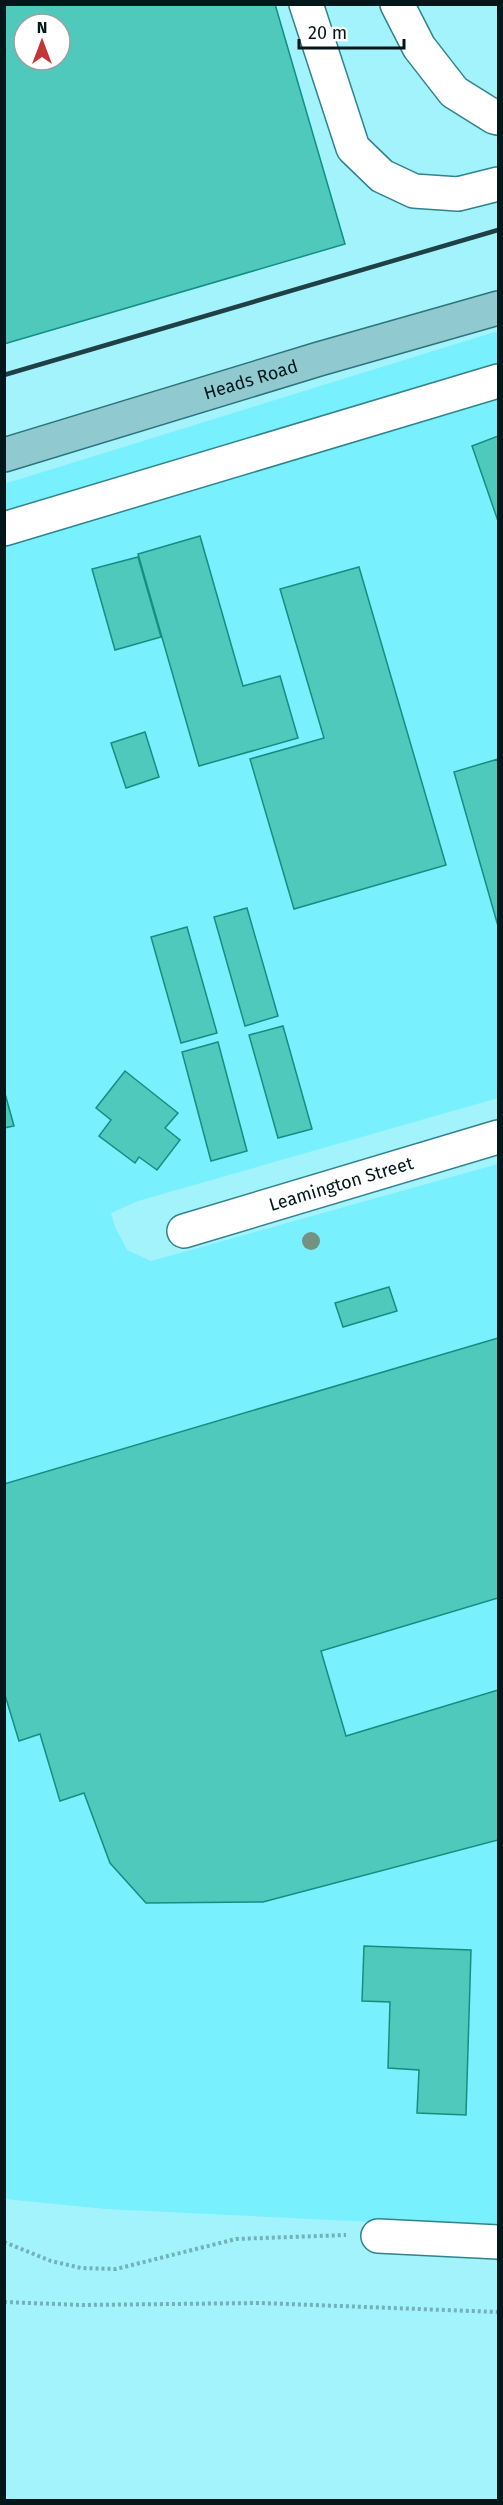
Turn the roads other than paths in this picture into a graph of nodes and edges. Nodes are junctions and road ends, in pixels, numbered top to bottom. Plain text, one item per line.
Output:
1 (306, 4) edge
2 (397, 4) edge
3 (498, 118) edge
4 (498, 184) edge
5 (498, 308) edge
6 (498, 381) edge
7 (4, 455) edge
8 (4, 529) edge
9 (498, 1137) edge
10 (184, 1231) dead end
11 (378, 2236) road end
12 (498, 2242) edge

1 - 4 street
2 - 3 street
5 - 7 main road, Heads Road
6 - 8 street
9 - 10 street, Leamington Street
11 - 12 street

